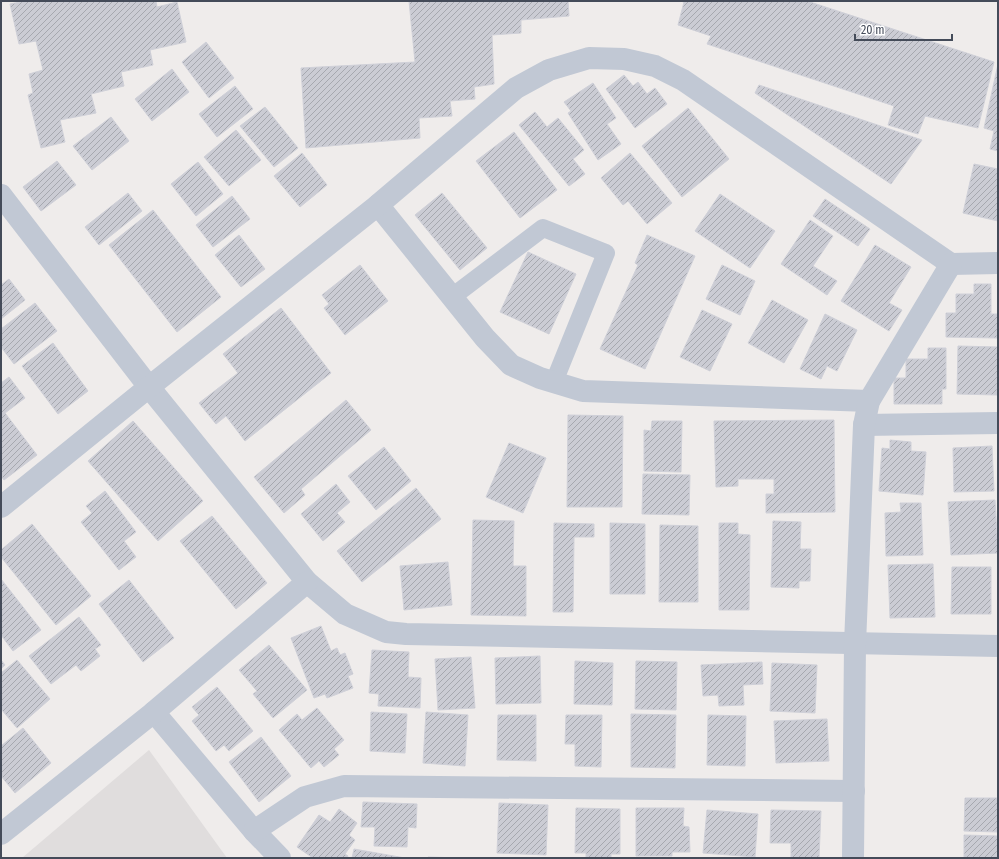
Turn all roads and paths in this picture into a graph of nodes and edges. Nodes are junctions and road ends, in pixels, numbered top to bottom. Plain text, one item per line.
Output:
1 (1, 195) edge
2 (378, 205) junction
3 (998, 263) edge
4 (951, 264) junction
5 (452, 297) junction
6 (554, 382) junction
7 (149, 387) junction
8 (869, 401) junction
9 (998, 422) edge
10 (864, 425) junction
11 (1, 508) edge
12 (307, 582) junction
13 (855, 644) junction
14 (998, 646) edge
15 (154, 712) junction
16 (854, 790) junction
17 (254, 832) junction
18 (1, 834) edge
19 (280, 858) edge
20 (852, 858) edge

1 - 7 street
2 - 4 street
2 - 5 street
2 - 7 street
3 - 4 street
4 - 8 street
5 - 6 street
5 - 6 lane
6 - 8 street
7 - 11 street
7 - 12 street
8 - 10 street
9 - 10 street
10 - 13 street
12 - 13 street
12 - 15 street
13 - 14 street
13 - 16 street
15 - 17 street
15 - 18 street
16 - 17 street
16 - 20 street
17 - 19 street

